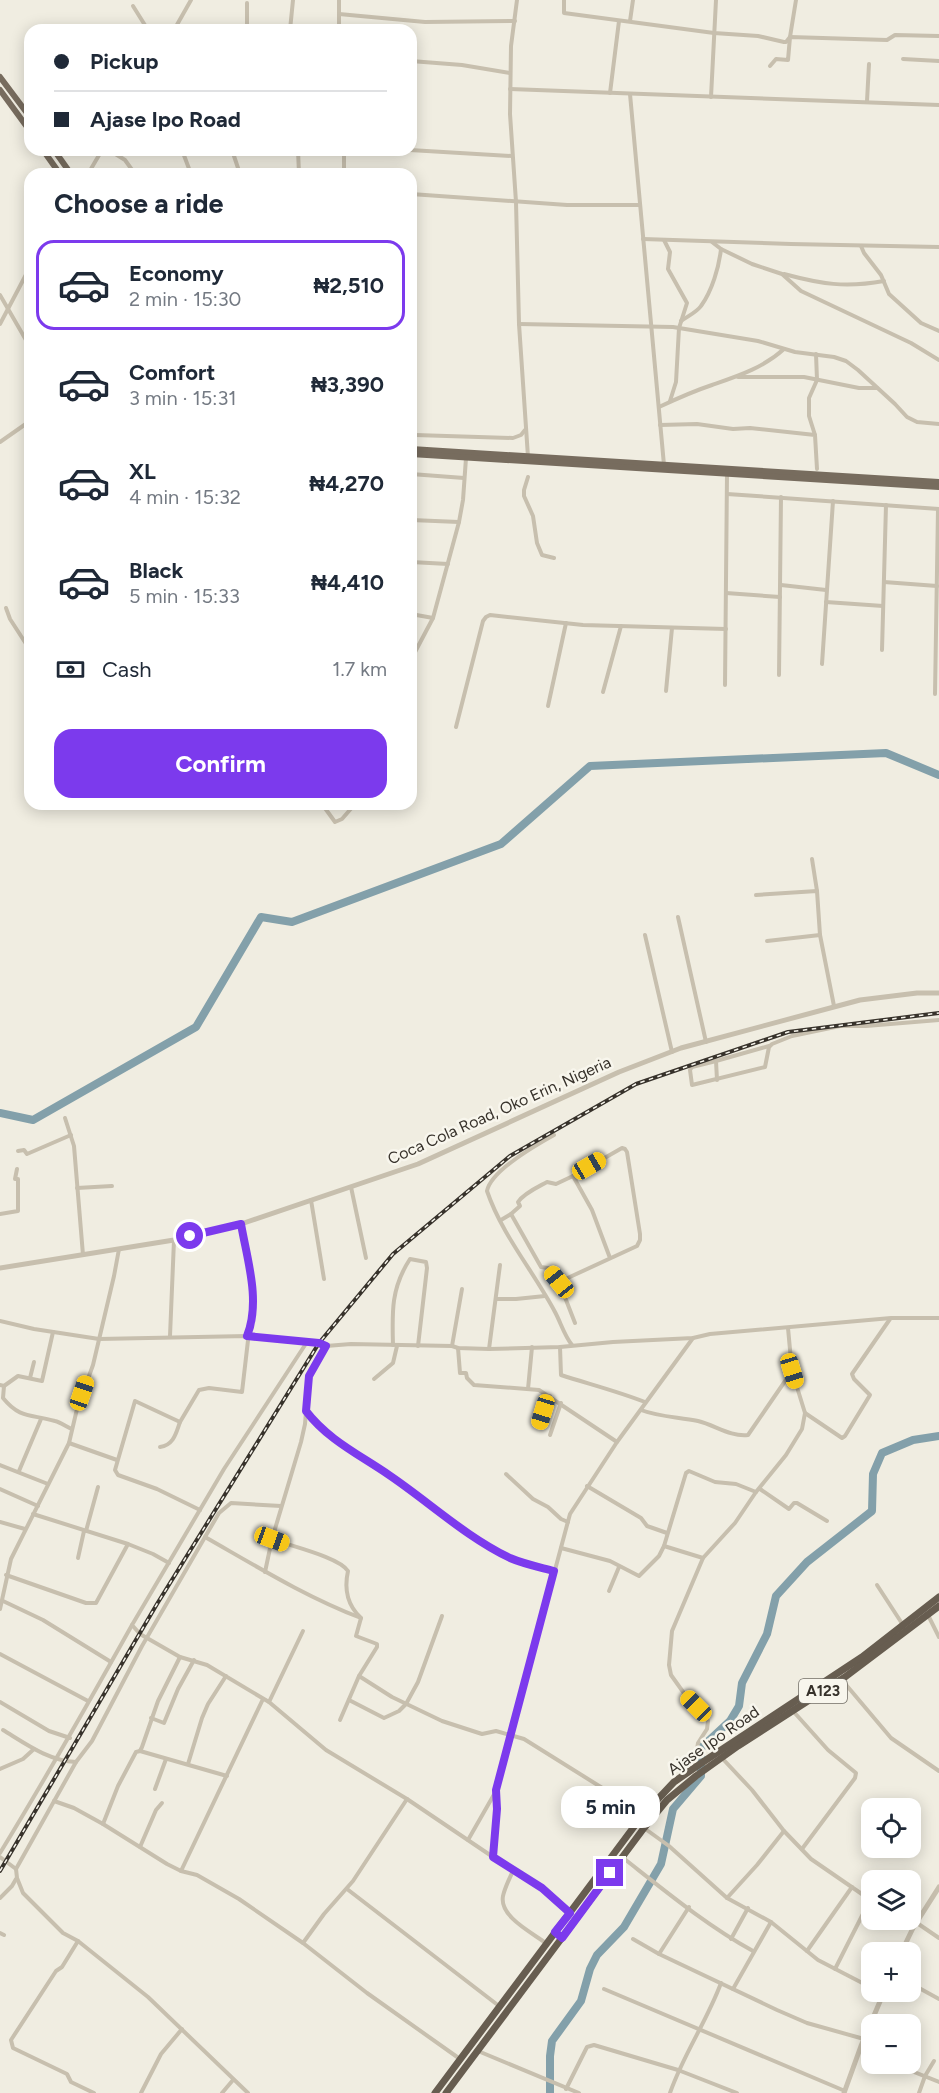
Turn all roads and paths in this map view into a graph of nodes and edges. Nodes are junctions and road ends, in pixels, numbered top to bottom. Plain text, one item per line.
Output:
1 (191, 0) edge
2 (293, 0) edge
3 (339, 0) edge
4 (517, 0) edge
5 (564, 0) edge
6 (633, 0) edge
7 (716, 0) edge
8 (796, 0) edge
9 (247, 3) dead end
10 (133, 6) dead end
11 (339, 15) junction
12 (515, 21) junction
13 (619, 21) junction
14 (630, 21) junction
15 (144, 24) edge
16 (177, 24) edge
17 (247, 24) edge
18 (291, 24) edge
19 (339, 24) edge
20 (714, 33) junction
21 (939, 36) edge
22 (790, 37) junction
23 (903, 59) dead end
24 (417, 61) edge
25 (939, 61) edge
26 (869, 64) dead end
27 (770, 66) dead end
28 (510, 73) junction
29 (0, 77) edge
30 (510, 89) junction
31 (0, 90) edge
32 (610, 93) junction
33 (630, 94) junction
34 (711, 97) junction
35 (867, 101) junction
36 (939, 105) edge
37 (24, 109) edge
38 (24, 123) edge
39 (417, 150) edge
40 (119, 156) edge
41 (512, 156) junction
42 (131, 168) edge
43 (417, 194) edge
44 (516, 202) junction
45 (640, 205) junction
46 (644, 238) junction
47 (663, 240) junction
48 (711, 242) junction
49 (861, 245) junction
50 (939, 247) edge
51 (721, 249) junction
52 (782, 274) junction
53 (24, 278) edge
54 (884, 281) junction
55 (0, 295) edge
56 (8, 309) junction
57 (681, 321) junction
58 (0, 324) edge
59 (519, 324) junction
60 (652, 327) junction
61 (679, 328) junction
62 (939, 331) edge
63 (24, 337) edge
64 (785, 348) junction
65 (816, 354) junction
66 (939, 360) edge
67 (738, 376) junction
68 (817, 380) junction
69 (878, 388) junction
70 (670, 401) junction
71 (659, 407) junction
72 (939, 424) edge
73 (24, 425) edge
74 (660, 425) junction
75 (525, 430) junction
76 (417, 435) edge
77 (816, 435) junction
78 (0, 442) edge
79 (417, 450) edge
80 (417, 454) edge
81 (466, 458) junction
82 (528, 460) junction
83 (664, 465) junction
84 (817, 469) dead end
85 (417, 474) edge
86 (728, 475) junction
87 (528, 477) dead end
88 (464, 478) junction
89 (939, 482) edge
90 (939, 487) edge
91 (727, 494) junction
92 (781, 497) junction
93 (833, 501) junction
94 (886, 505) junction
95 (938, 509) edge
96 (417, 520) edge
97 (459, 522) junction
98 (554, 558) dead end
99 (417, 562) edge
100 (448, 564) junction
101 (884, 582) junction
102 (781, 585) junction
103 (937, 586) junction
104 (826, 590) junction
105 (726, 593) junction
106 (780, 597) junction
107 (826, 602) junction
108 (883, 606) junction
109 (938, 606) edge
110 (6, 608) dead end
111 (417, 615) edge
112 (433, 618) junction
113 (566, 623) junction
114 (621, 626) junction
115 (672, 628) junction
116 (726, 630) junction
117 (24, 641) edge
118 (417, 648) edge
119 (882, 650) dead end
120 (822, 664) dead end
121 (778, 675) dead end
122 (725, 685) dead end
123 (666, 691) dead end
124 (603, 692) dead end
125 (935, 694) dead end
126 (548, 706) dead end
127 (456, 727) dead end
128 (326, 810) edge
129 (350, 810) edge
130 (812, 859) dead end
131 (817, 891) junction
132 (756, 895) dead end
133 (678, 917) dead end
134 (645, 935) dead end
135 (820, 935) junction
136 (767, 941) dead end
137 (939, 993) edge
138 (834, 1006) junction
139 (939, 1020) edge
140 (706, 1042) junction
141 (772, 1044) junction
142 (672, 1052) junction
143 (716, 1061) junction
144 (717, 1080) junction
145 (65, 1118) dead end
146 (71, 1135) junction
147 (554, 1135) dead end
148 (18, 1151) dead end
149 (16, 1169) dead end
150 (573, 1176) junction
151 (112, 1186) dead end
152 (351, 1187) junction
153 (77, 1188) junction
154 (311, 1199) junction
155 (0, 1214) edge
156 (511, 1214) junction
157 (501, 1220) junction
158 (241, 1224) junction
159 (174, 1240) junction
160 (119, 1249) junction
161 (83, 1255) junction
162 (366, 1258) dead end
163 (610, 1258) junction
164 (501, 1264) dead end
165 (0, 1268) edge
166 (324, 1279) dead end
167 (559, 1282) junction
168 (462, 1289) dead end
169 (545, 1296) junction
170 (496, 1299) junction
171 (891, 1318) junction
172 (939, 1318) edge
173 (0, 1321) edge
174 (575, 1323) dead end
175 (788, 1328) junction
176 (53, 1332) junction
177 (170, 1336) junction
178 (247, 1336) junction
179 (693, 1338) junction
180 (99, 1339) junction
181 (308, 1342) junction
182 (573, 1345) junction
183 (326, 1346) junction
184 (395, 1346) junction
185 (417, 1346) junction
186 (452, 1346) junction
187 (532, 1347) junction
188 (560, 1347) junction
189 (458, 1348) junction
190 (489, 1349) junction
191 (34, 1362) dead end
192 (792, 1371) junction
193 (30, 1379) junction
194 (374, 1379) dead end
195 (2, 1386) edge
196 (528, 1389) junction
197 (550, 1396) junction
198 (645, 1402) junction
199 (561, 1403) junction
200 (641, 1410) junction
201 (306, 1411) junction
202 (805, 1413) junction
203 (41, 1419) junction
204 (180, 1422) junction
205 (314, 1422) junction
206 (305, 1424) junction
207 (538, 1426) dead end
208 (72, 1429) junction
209 (550, 1435) dead end
210 (617, 1442) junction
211 (69, 1443) junction
212 (160, 1447) dead end
213 (117, 1460) junction
214 (0, 1465) edge
215 (19, 1471) junction
216 (506, 1474) dead end
217 (48, 1484) junction
218 (587, 1486) junction
219 (98, 1487) dead end
220 (0, 1489) edge
221 (758, 1490) junction
222 (38, 1506) junction
223 (281, 1506) junction
224 (200, 1510) junction
225 (33, 1514) junction
226 (827, 1521) dead end
227 (0, 1522) edge
228 (568, 1522) junction
229 (25, 1529) junction
230 (85, 1531) junction
231 (667, 1533) junction
232 (205, 1538) junction
233 (272, 1539) junction
234 (128, 1544) junction
235 (664, 1546) junction
236 (561, 1548) junction
237 (78, 1558) dead end
238 (703, 1558) junction
239 (169, 1563) junction
240 (619, 1568) junction
241 (554, 1571) junction
242 (265, 1572) junction
243 (6, 1575) junction
244 (877, 1585) dead end
245 (609, 1591) dead end
246 (2, 1592) edge
247 (939, 1597) edge
248 (3, 1601) junction
249 (939, 1606) edge
250 (0, 1609) edge
251 (927, 1614) junction
252 (442, 1616) dead end
253 (361, 1618) junction
254 (132, 1625) junction
255 (903, 1625) junction
256 (303, 1631) dead end
257 (939, 1637) edge
258 (147, 1638) junction
259 (0, 1654) edge
260 (180, 1657) junction
261 (194, 1660) junction
262 (111, 1662) junction
263 (226, 1676) junction
264 (359, 1676) junction
265 (842, 1679) junction
266 (808, 1696) junction
267 (263, 1699) junction
268 (349, 1700) junction
269 (88, 1701) junction
270 (0, 1702) edge
271 (269, 1702) junction
272 (406, 1704) junction
273 (792, 1710) junction
274 (151, 1718) junction
275 (340, 1720) dead end
276 (3, 1730) dead end
277 (510, 1736) junction
278 (70, 1738) junction
279 (34, 1749) junction
280 (140, 1751) junction
281 (722, 1758) junction
282 (58, 1759) junction
283 (165, 1759) junction
284 (939, 1761) edge
285 (76, 1762) junction
286 (188, 1764) junction
287 (934, 1767) junction
288 (0, 1769) edge
289 (698, 1769) junction
290 (939, 1771) edge
291 (227, 1776) junction
292 (155, 1789) dead end
293 (496, 1790) junction
294 (407, 1799) junction
295 (54, 1801) junction
296 (162, 1803) dead end
297 (644, 1814) junction
298 (103, 1824) junction
299 (644, 1828) junction
300 (784, 1832) junction
301 (468, 1840) junction
302 (140, 1847) junction
303 (802, 1849) junction
304 (0, 1855) edge
305 (493, 1857) junction
306 (622, 1857) junction
307 (16, 1869) junction
308 (514, 1869) junction
309 (181, 1871) junction
310 (17, 1878) junction
311 (852, 1887) junction
312 (939, 1887) edge
313 (347, 1889) junction
314 (861, 1893) edge
315 (0, 1898) edge
316 (727, 1898) junction
317 (689, 1907) junction
318 (748, 1908) junction
319 (570, 1913) junction
320 (921, 1914) edge
321 (861, 1919) edge
322 (771, 1922) junction
323 (921, 1929) edge
324 (555, 1932) junction
325 (562, 1938) junction
326 (939, 1938) edge
327 (633, 1939) dead end
328 (731, 1939) junction
329 (78, 1941) junction
330 (303, 1943) junction
331 (547, 1944) junction
332 (753, 1951) junction
333 (807, 1951) junction
334 (658, 1954) junction
335 (835, 1969) junction
336 (861, 1982) edge
337 (722, 1983) junction
338 (604, 1989) dead end
339 (733, 1989) junction
340 (921, 1989) edge
341 (939, 1999) edge
342 (500, 2007) junction
343 (701, 2029) junction
344 (182, 2030) junction
345 (861, 2038) edge
346 (861, 2046) edge
347 (477, 2050) junction
348 (460, 2059) junction
349 (934, 2061) dead end
350 (678, 2070) junction
351 (920, 2074) edge
352 (925, 2076) junction
353 (233, 2079) junction
354 (939, 2082) edge
355 (567, 2089) junction
356 (844, 2092) edge
357 (94, 2093) edge
358 (141, 2093) edge
359 (222, 2093) edge
360 (248, 2093) edge
361 (435, 2093) edge
362 (446, 2093) edge
363 (579, 2093) edge
364 (670, 2093) edge
365 (737, 2093) edge
366 (919, 2093) edge

1 - 16 street
2 - 18 street
3 - 11 street
4 - 12 street
5 - 13 street
6 - 14 street
7 - 20 street
8 - 22 street
9 - 17 street
10 - 15 street
11 - 12 street
11 - 19 street
12 - 28 street
13 - 14 street
13 - 32 street
14 - 20 street
20 - 22 street
20 - 34 street
21 - 22 street
22 - 27 street
23 - 25 street
24 - 28 street
26 - 35 street
28 - 30 street
29 - 37 main road
30 - 32 street
30 - 41 street
31 - 38 main road
32 - 33 street
33 - 34 street
33 - 45 street
34 - 35 street
35 - 36 street
39 - 41 street
40 - 42 street
41 - 44 street
43 - 44 street
44 - 45 street
44 - 59 street
45 - 46 street
46 - 47 street
46 - 60 street
47 - 48 street
47 - 57 street
48 - 49 street
48 - 51 street
49 - 50 street
49 - 54 street
51 - 52 street
51 - 57 street
52 - 54 street
52 - 66 street
53 - 56 street
54 - 62 street
55 - 56 street
56 - 58 street
56 - 63 street
57 - 61 street
59 - 60 street
59 - 75 street
60 - 61 street
60 - 71 street
61 - 64 street
61 - 70 street
64 - 65 street
64 - 67 street
65 - 68 street
65 - 69 street
67 - 68 street
67 - 70 street
68 - 69 street
68 - 77 street
69 - 72 street
70 - 71 street
71 - 74 street
73 - 78 street
74 - 77 street
74 - 83 street
75 - 76 street
75 - 82 street
77 - 84 street
79 - 82 main road
80 - 81 main road
81 - 82 main road
81 - 88 street
82 - 83 main road
82 - 86 main road
83 - 89 main road
85 - 88 street
86 - 90 main road
86 - 91 street
87 - 98 street
88 - 97 street
91 - 92 street
91 - 105 street
92 - 93 street
92 - 102 street
93 - 94 street
93 - 104 street
94 - 95 street
94 - 101 street
95 - 103 street
96 - 97 street
97 - 100 street
99 - 100 street
100 - 112 street
101 - 103 street
101 - 108 street
102 - 104 street
102 - 106 street
103 - 109 street
104 - 107 street
105 - 106 street
105 - 116 street
106 - 121 street
107 - 108 street
107 - 120 street
108 - 119 street
109 - 125 street
110 - 117 street
111 - 112 street
112 - 118 street
113 - 114 street
113 - 126 street
113 - 127 street
114 - 115 street
114 - 124 street
115 - 116 street
115 - 123 street
116 - 122 street
128 - 129 street
130 - 131 street
131 - 132 street
131 - 135 street
133 - 140 street
134 - 142 street
135 - 136 street
135 - 138 street
137 - 138 street, Coca Cola Road, Oko Erin, Nigeria
138 - 140 street, Coca Cola Road, Oko Erin, Nigeria
139 - 141 street
140 - 142 street, Coca Cola Road, Oko Erin, Nigeria
141 - 143 street
141 - 144 street
142 - 152 street, Coca Cola Road, Oko Erin, Nigeria
143 - 144 street
143 - 144 street
145 - 146 street
146 - 148 street
146 - 153 street
147 - 157 street
149 - 155 street
150 - 156 street
150 - 163 street
150 - 163 street
151 - 153 street
152 - 154 street, Coca Cola Road, Oko Erin, Nigeria
152 - 162 street
153 - 161 street
154 - 158 street, Coca Cola Road, Oko Erin, Nigeria
154 - 166 street
156 - 157 street
156 - 167 street
157 - 169 street
158 - 159 street, Coca Cola Road, Oko Erin, Nigeria
158 - 178 street
159 - 160 street, Coca Cola Road, Oko Erin, Nigeria
159 - 177 street
160 - 161 street, Coca Cola Road, Oko Erin, Nigeria
160 - 180 street
161 - 165 street, Coca Cola Road, Oko Erin, Nigeria
163 - 167 street
164 - 170 street
167 - 174 street
168 - 186 street
169 - 170 street
169 - 182 street
170 - 190 street
171 - 172 street
171 - 175 street
171 - 202 street
173 - 176 street
175 - 179 street
175 - 192 street
176 - 180 street
176 - 193 street
177 - 178 street
177 - 180 street
178 - 181 street
178 - 204 street
179 - 182 street
179 - 198 street
180 - 208 street
181 - 183 street
181 - 224 street
182 - 188 street
183 - 184 street
183 - 201 street
184 - 185 street
184 - 185 street
184 - 194 street
185 - 186 street
186 - 189 street
187 - 188 street
187 - 190 street
187 - 196 street
188 - 198 street
189 - 190 street
189 - 196 street
191 - 193 street
192 - 200 street
192 - 202 street
193 - 195 street
195 - 203 street
196 - 197 street
197 - 199 street
197 - 207 street
198 - 200 street
199 - 209 street
199 - 210 street
200 - 210 street
201 - 205 street
201 - 206 street
202 - 221 street
203 - 208 street
203 - 215 street
204 - 212 street
204 - 213 street
205 - 206 street
205 - 241 street
206 - 223 street
208 - 211 street
210 - 218 street
211 - 213 street
211 - 217 street
213 - 224 street
214 - 215 street
215 - 217 street
216 - 228 street
217 - 222 street
218 - 228 street
218 - 231 street
219 - 230 street
220 - 222 street
221 - 226 street
221 - 231 street
221 - 238 street
222 - 225 street
223 - 232 street
223 - 233 street
224 - 239 street
225 - 229 street
225 - 230 street
227 - 229 street
228 - 236 street
229 - 243 street
230 - 234 street
230 - 237 street
231 - 235 street
232 - 242 street
232 - 258 street
233 - 242 street
233 - 253 street
234 - 239 street
234 - 243 street
235 - 238 street
235 - 240 street
236 - 240 street
236 - 241 street
238 - 289 street
239 - 254 street
240 - 245 street
241 - 277 street
242 - 253 street
243 - 246 street
244 - 255 street
246 - 248 street
247 - 255 highway, Ajase Ipo Road / A123
248 - 250 street
248 - 262 street
249 - 251 highway, Ajase Ipo Road / A123
251 - 257 street
251 - 265 highway, Ajase Ipo Road / A123
252 - 272 street
253 - 264 street
254 - 258 street
254 - 262 street
255 - 266 highway, Ajase Ipo Road / A123
256 - 271 street
258 - 260 street
258 - 285 street
259 - 269 street
260 - 261 street
260 - 274 street
261 - 263 street
261 - 274 street
262 - 269 street
263 - 267 street
263 - 286 street
264 - 268 street
264 - 272 street
265 - 266 highway, Ajase Ipo Road / A123
265 - 287 street
266 - 273 highway, Ajase Ipo Road / A123
266 - 289 highway, Ajase Ipo Road / A123
267 - 271 street
267 - 291 street
268 - 272 street
268 - 275 street
269 - 278 street
270 - 278 street
271 - 294 street
272 - 277 street
273 - 281 highway, Ajase Ipo Road / A123
273 - 303 street
274 - 280 street
276 - 279 street
277 - 293 street
277 - 297 street
278 - 282 street
279 - 282 street
279 - 288 street
280 - 283 street
280 - 298 street
281 - 289 highway, Ajase Ipo Road / A123
281 - 300 street
282 - 285 street
282 - 304 street
283 - 286 street
283 - 292 street
284 - 287 street
285 - 295 street
286 - 291 street
287 - 290 street
289 - 297 highway, Ajase Ipo Road / A123
289 - 299 highway, Ajase Ipo Road / A123
291 - 309 street
293 - 301 street
293 - 305 street
294 - 301 street
294 - 313 street
295 - 298 street
295 - 307 street
296 - 302 street
297 - 319 highway, Ajase Ipo Road / A123
298 - 302 street
299 - 306 highway, Ajase Ipo Road / A123
299 - 316 street
300 - 303 street
300 - 316 street
301 - 305 street
302 - 309 street
303 - 311 street
304 - 307 street
305 - 308 street
306 - 317 street
306 - 325 highway, Ajase Ipo Road / A123
307 - 310 street
308 - 319 street
308 - 331 street
309 - 330 street
310 - 315 street
310 - 329 street
311 - 314 street
311 - 333 street
312 - 320 street
313 - 330 street
313 - 342 street
316 - 318 street
317 - 328 street
317 - 334 street
318 - 322 street
318 - 328 street
319 - 324 highway, Ajase Ipo Road / A123
321 - 335 street
322 - 332 street
322 - 333 street
323 - 326 street
324 - 325 highway
324 - 331 highway, Ajase Ipo Road / A123
325 - 347 highway, Ajase Ipo Road / A123
327 - 334 street
328 - 332 street
329 - 344 street
329 - 357 street
330 - 348 street
331 - 342 highway, Ajase Ipo Road / A123
332 - 339 street
333 - 335 street
334 - 337 street
335 - 336 street
337 - 339 street
337 - 343 street
338 - 343 street
339 - 345 street
340 - 341 street
342 - 348 highway, Ajase Ipo Road / A123
343 - 350 street
343 - 356 street
344 - 353 street
344 - 358 street
346 - 356 street
347 - 355 street
347 - 362 highway, Ajase Ipo Road / A123
348 - 361 highway, Ajase Ipo Road / A123
349 - 352 street
350 - 355 street
350 - 364 street
350 - 365 street
351 - 352 street
352 - 354 street
352 - 366 street
353 - 359 street
353 - 360 street
355 - 363 street

